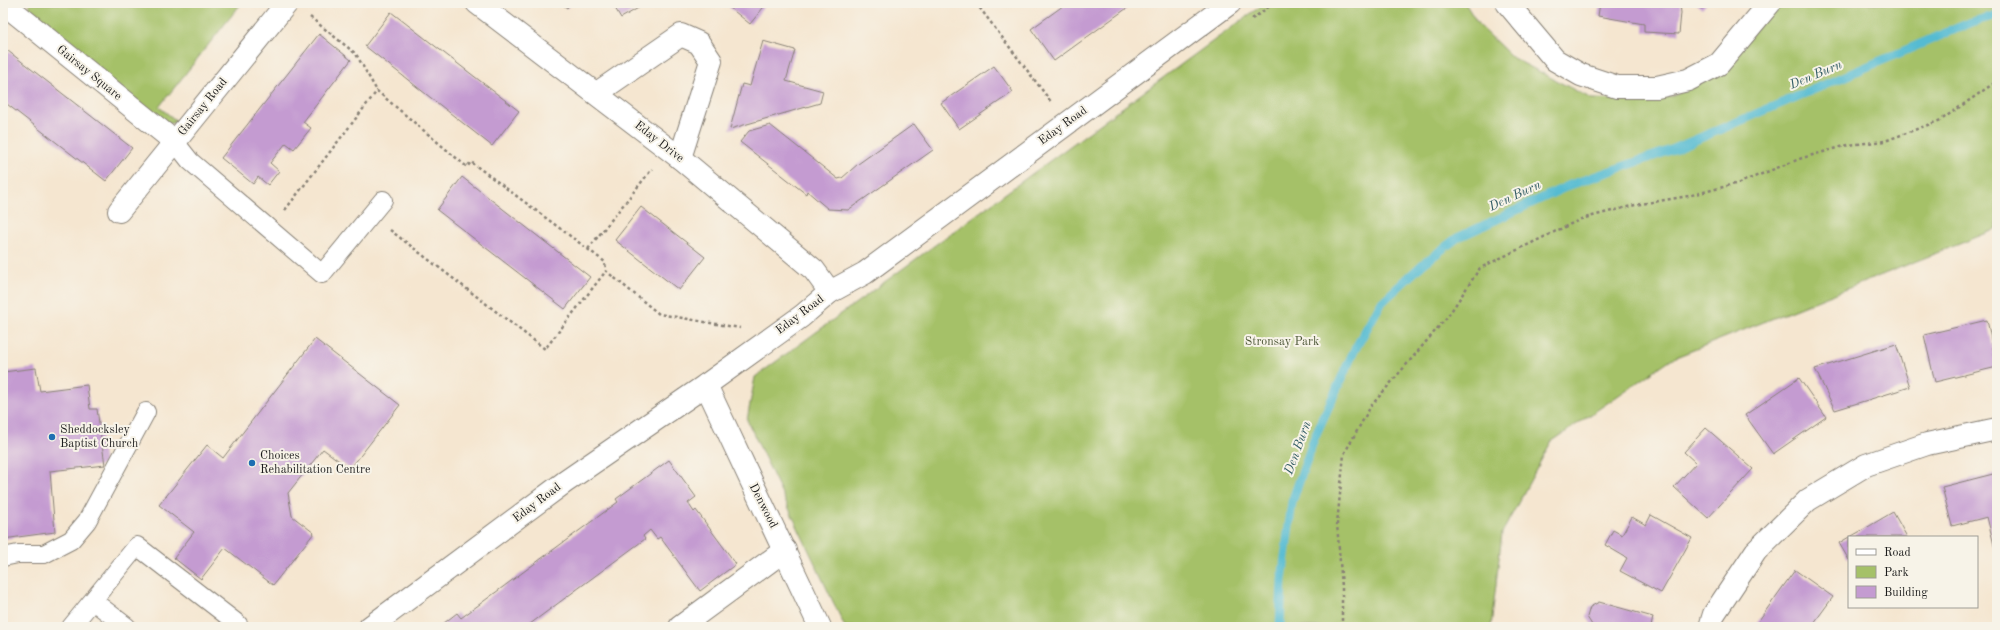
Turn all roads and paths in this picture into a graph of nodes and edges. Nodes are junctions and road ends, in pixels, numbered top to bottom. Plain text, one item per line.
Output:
1 (3, 3) edge
2 (287, 3) edge
3 (477, 3) edge
4 (976, 3) edge
5 (1230, 3) edge
6 (1507, 3) edge
7 (1770, 3) edge
8 (309, 17) dead end
9 (1997, 81) edge
10 (377, 91) junction
11 (597, 93) junction
12 (1068, 124) junction
13 (175, 142) junction
14 (680, 158) junction
15 (384, 200) dead end
16 (119, 211) dead end
17 (371, 215) junction
18 (270, 230) junction
19 (588, 249) junction
20 (606, 270) junction
21 (830, 292) junction
22 (757, 347) junction
23 (706, 385) junction
24 (146, 412) dead end
25 (1997, 429) edge
26 (785, 550) junction
27 (3, 557) edge
28 (93, 601) junction
29 (72, 627) edge
30 (127, 627) edge
31 (235, 627) edge
32 (370, 627) edge
33 (680, 627) edge
34 (820, 627) edge
35 (1342, 627) edge
36 (1710, 627) edge

1 - 13 street, Gairsay Square
2 - 13 street, Gairsay Road
3 - 11 street, Eday Drive
4 - 12 path
5 - 12 street, Eday Road
6 - 7 street
8 - 10 path
9 - 35 path
10 - 18 path
10 - 19 path
11 - 14 street, Eday Drive
11 - 14 street
12 - 21 street, Eday Road
13 - 16 street, Gairsay Road
13 - 18 lane
14 - 19 path
14 - 21 street, Eday Drive
15 - 17 lane
17 - 18 lane
17 - 20 path
19 - 20 path
20 - 22 path
21 - 22 street, Eday Road
22 - 23 street, Eday Road
23 - 26 street, Denwood
23 - 32 street, Eday Road
24 - 27 lane
25 - 36 street
26 - 33 street
26 - 34 street, Denwood
28 - 29 lane
28 - 30 lane
28 - 31 lane

